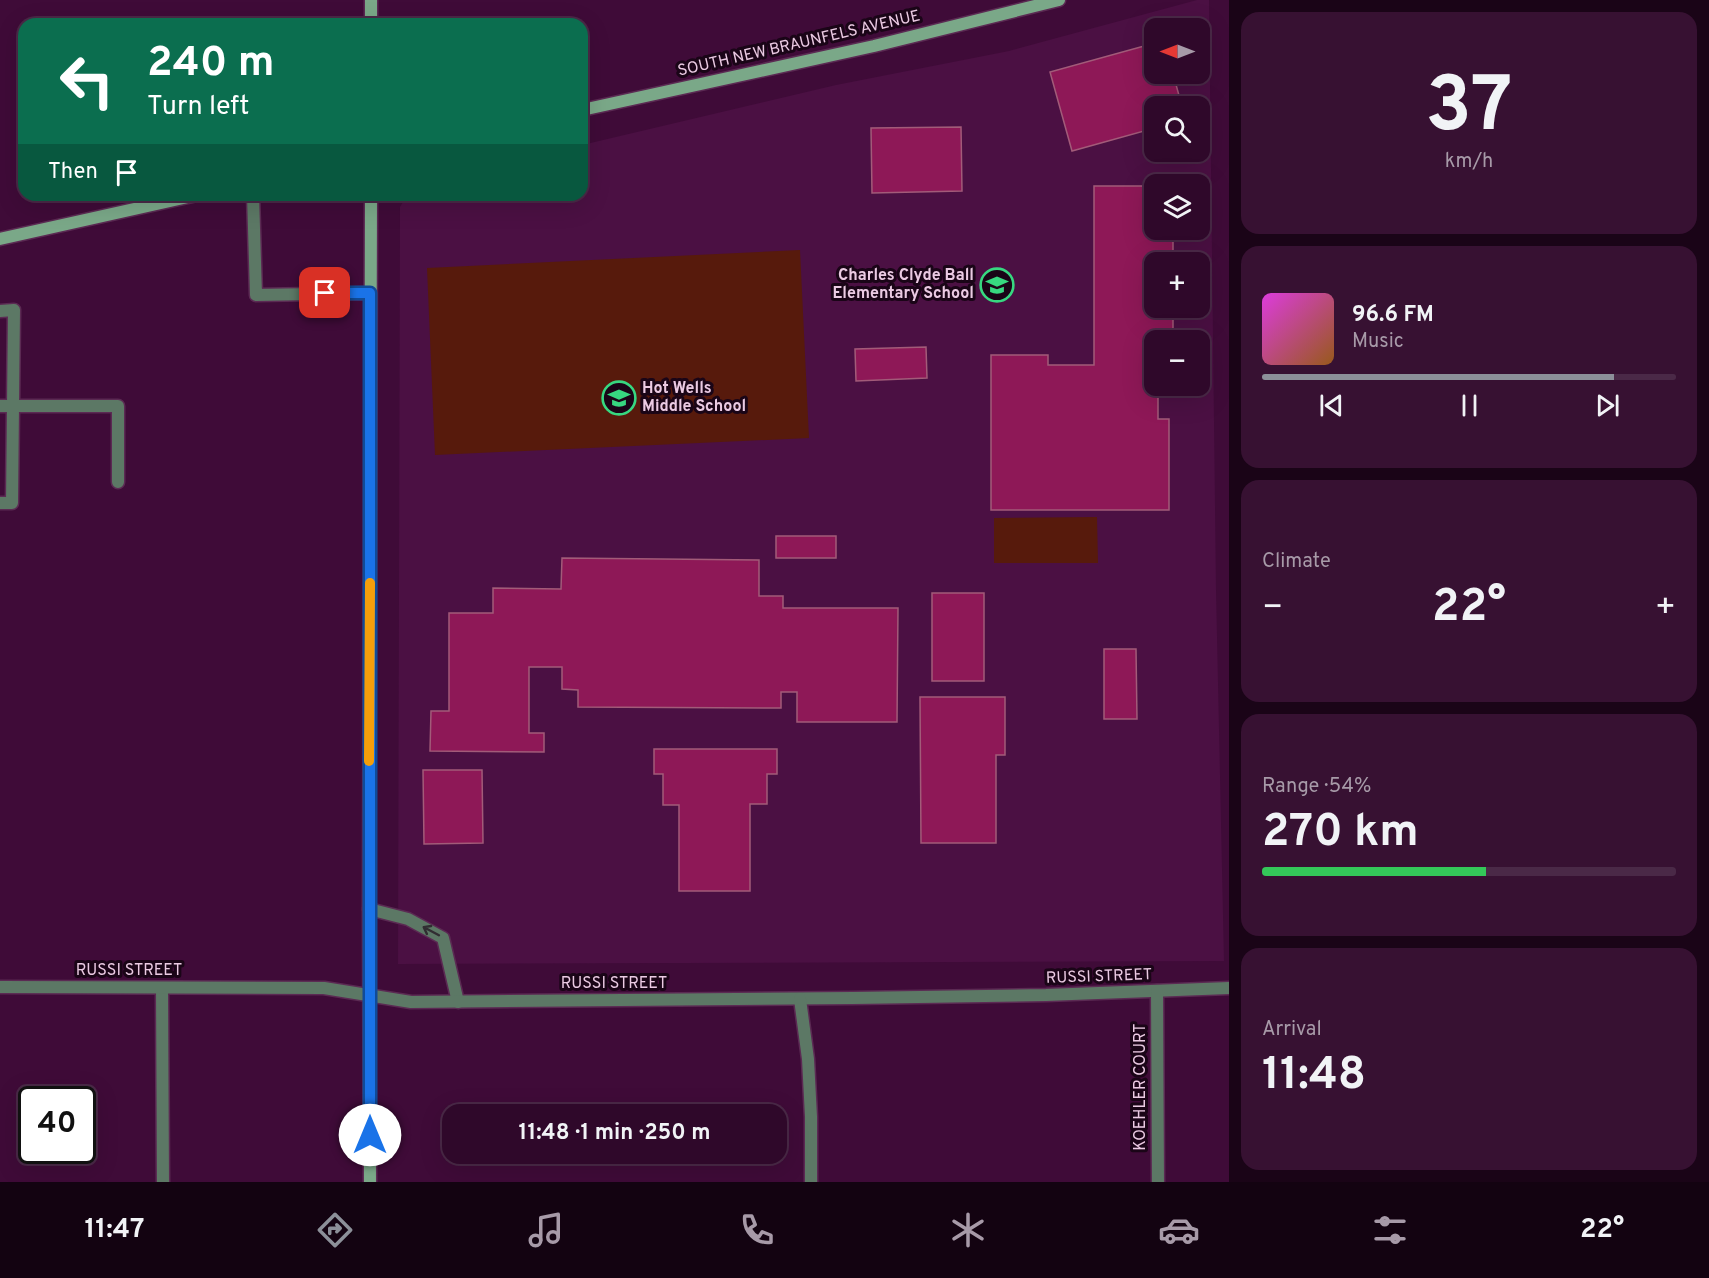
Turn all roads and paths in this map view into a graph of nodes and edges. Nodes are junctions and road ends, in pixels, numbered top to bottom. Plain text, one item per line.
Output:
1 (371, 0) edge
2 (1059, 0) edge
3 (371, 18) edge
4 (588, 109) edge
5 (170, 201) edge
6 (253, 201) edge
7 (371, 201) edge
8 (0, 239) edge
9 (370, 293) junction
10 (0, 311) edge
11 (0, 406) edge
12 (14, 406) junction
13 (118, 482) dead end
14 (0, 503) edge
15 (369, 909) junction
16 (0, 987) edge
17 (162, 988) junction
18 (1229, 988) edge
19 (1157, 991) junction
20 (369, 995) junction
21 (800, 999) junction
22 (458, 1002) junction
23 (163, 1182) edge
24 (370, 1182) edge
25 (811, 1182) edge
26 (1158, 1182) edge

1 - 3 street
2 - 4 street, SOUTH NEW BRAUNFELS AVENUE
5 - 8 street
6 - 9 street
7 - 9 street
9 - 15 street
10 - 12 street
11 - 12 street
12 - 13 street
12 - 14 street
15 - 20 street
22 -> 15 street
16 - 17 street, RUSSI STREET
17 - 20 street, RUSSI STREET
17 - 23 street
18 - 19 street, RUSSI STREET
19 - 21 street, RUSSI STREET
19 - 26 street, KOEHLER COURT
20 - 22 street, RUSSI STREET
20 - 24 street
21 - 22 street, RUSSI STREET
21 - 25 street

